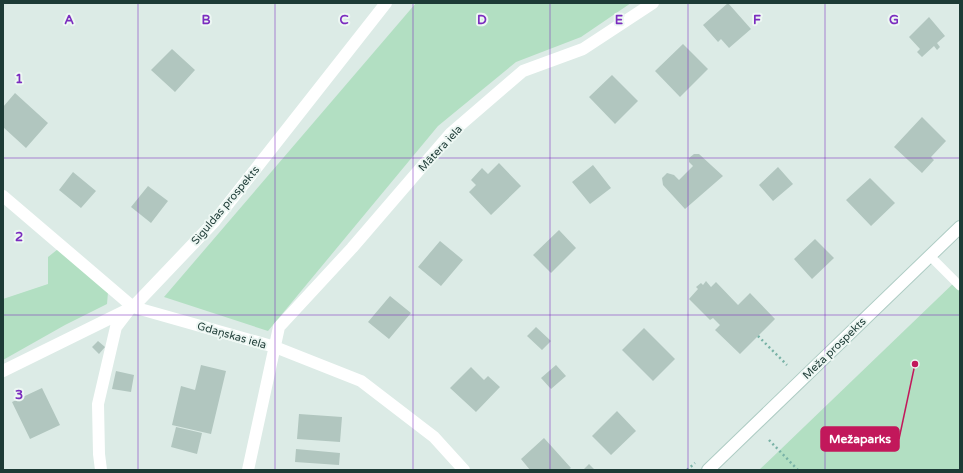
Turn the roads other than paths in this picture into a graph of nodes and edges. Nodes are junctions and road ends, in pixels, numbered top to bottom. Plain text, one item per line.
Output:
1 (386, 3) edge
2 (653, 3) edge
3 (3, 196) edge
4 (960, 227) edge
5 (930, 256) junction
6 (960, 286) edge
7 (132, 307) junction
8 (274, 347) junction
9 (3, 371) edge
10 (101, 470) edge
11 (248, 470) edge
12 (464, 470) edge
13 (708, 470) edge

1 - 7 street, Siguldas prospekts
2 - 8 street, Mātera iela
3 - 7 street, Gdaņskas iela
4 - 5 street, Meža prospekts
5 - 6 lane
5 - 13 street, Meža prospekts
7 - 8 street, Gdaņskas iela
7 - 9 street, Siguldas prospekts
7 - 10 street
8 - 11 street, Mātera iela
8 - 12 street, Gdaņskas iela

